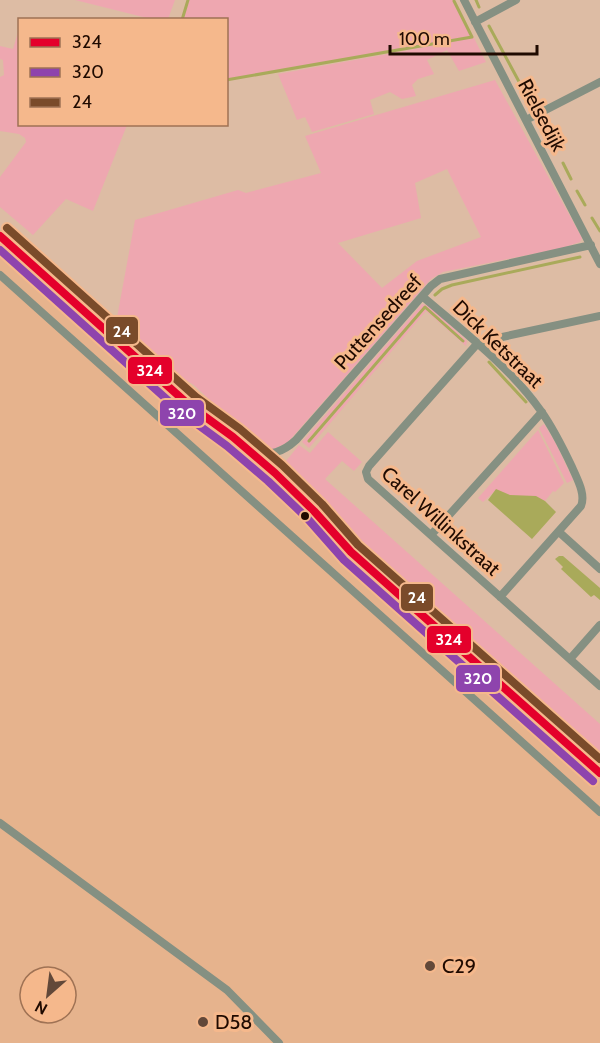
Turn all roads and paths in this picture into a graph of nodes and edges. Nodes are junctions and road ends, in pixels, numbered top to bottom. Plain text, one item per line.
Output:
1 (464, 0) edge
2 (516, 0) edge
3 (475, 22) junction
4 (600, 82) edge
5 (526, 120) junction
6 (0, 236) edge
7 (591, 245) junction
8 (600, 264) edge
9 (0, 274) edge
10 (422, 296) junction
11 (600, 316) edge
12 (477, 344) junction
13 (189, 405) junction
14 (542, 412) junction
15 (250, 451) junction
16 (559, 532) junction
17 (431, 535) junction
18 (351, 552) junction
19 (600, 569) edge
20 (500, 597) junction
21 (600, 625) edge
22 (570, 658) junction
23 (600, 686) edge
24 (600, 773) edge
25 (600, 812) edge
26 (0, 824) edge
27 (279, 1043) edge

1 - 3 street, Rielsedijk
2 - 3 street
3 - 5 street, Rielsedijk
4 - 5 street
5 - 7 street, Rielsedijk
6 - 13 main road
7 - 8 street, Rielsedijk
7 - 10 street, Puttensedreef
9 - 25 street
10 - 12 street, Dick Ketstraat
10 - 15 street, Puttensedreef
11 - 12 street
12 - 14 street, Dick Ketstraat
12 - 17 street, Carel Willinkstraat
13 - 15 main road
13 - 18 main road
14 - 16 street, Dick Ketstraat
14 - 17 street
15 - 18 main road
16 - 19 street
16 - 20 street, Dick Ketstraat
17 - 20 street, Carel Willinkstraat
18 - 24 main road
20 - 22 street, Carel Willinkstraat
21 - 22 street
22 - 23 street, Carel Willinkstraat
26 - 27 street

